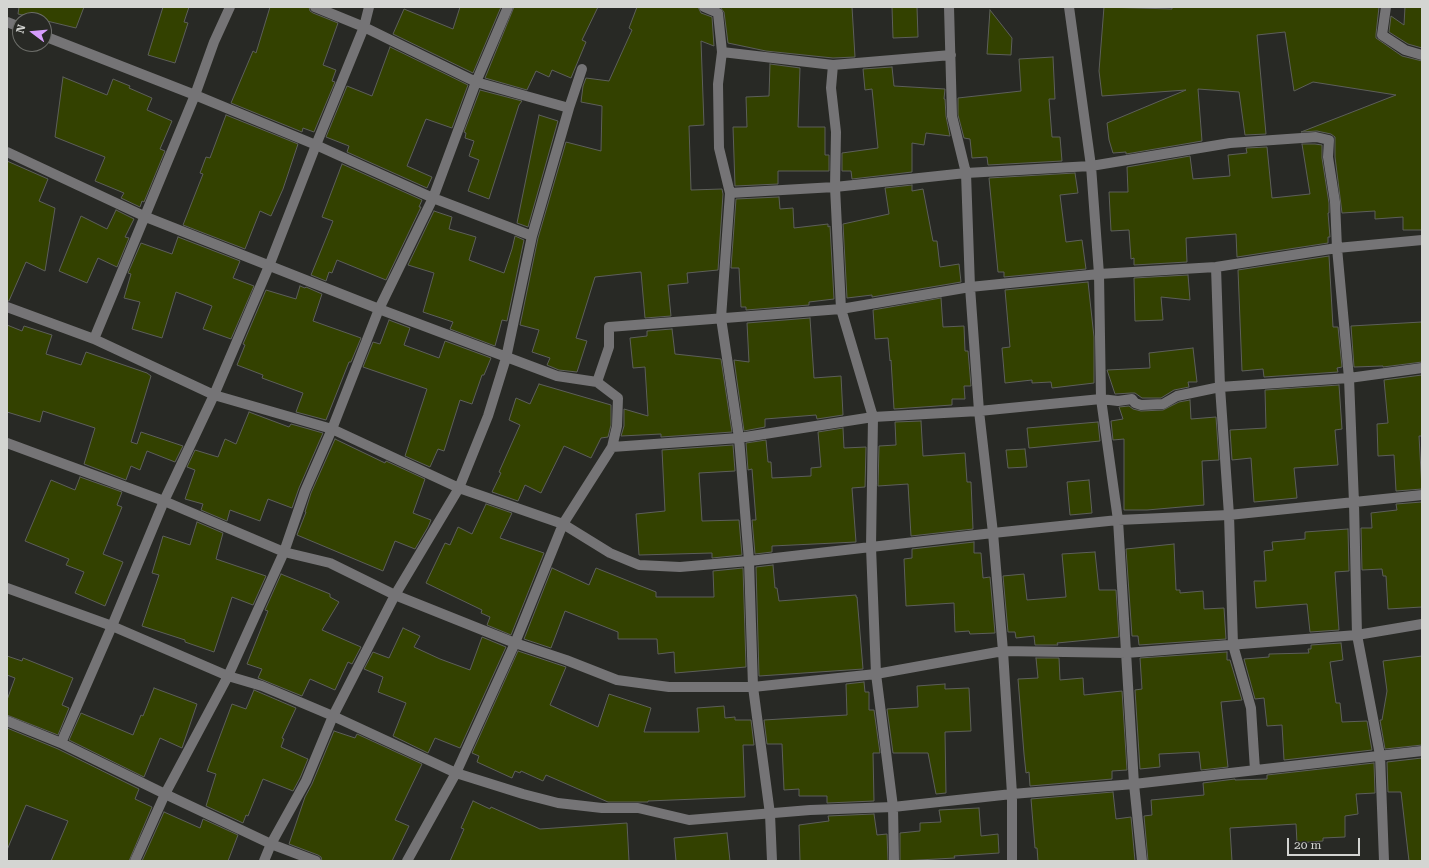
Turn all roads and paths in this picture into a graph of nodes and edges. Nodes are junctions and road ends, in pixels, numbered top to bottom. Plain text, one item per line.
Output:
1 (230, 7) edge
2 (315, 7) edge
3 (370, 7) edge
4 (508, 7) edge
5 (704, 7) edge
6 (949, 7) edge
7 (1069, 7) edge
8 (1386, 7) edge
9 (719, 10) edge
10 (364, 27) junction
11 (52, 39) edge
12 (722, 52) junction
13 (951, 55) junction
14 (1422, 55) edge
15 (832, 65) junction
16 (582, 69) dead end
17 (476, 82) junction
18 (195, 95) junction
19 (569, 108) junction
20 (316, 145) junction
21 (7, 152) edge
22 (1092, 166) junction
23 (966, 173) junction
24 (835, 187) junction
25 (730, 193) junction
26 (433, 198) junction
27 (146, 217) junction
28 (532, 236) junction
29 (1422, 240) edge
30 (1337, 248) junction
31 (269, 266) junction
32 (1216, 267) junction
33 (1099, 274) junction
34 (970, 287) junction
35 (7, 307) edge
36 (379, 309) junction
37 (841, 309) junction
38 (721, 318) junction
39 (94, 339) junction
40 (506, 358) junction
41 (1422, 368) edge
42 (1349, 378) junction
43 (596, 382) junction
44 (1220, 387) junction
45 (214, 395) junction
46 (1101, 399) junction
47 (979, 411) junction
48 (873, 417) junction
49 (332, 429) junction
50 (739, 438) junction
51 (7, 443) edge
52 (612, 447) junction
53 (458, 488) junction
54 (1422, 495) edge
55 (164, 501) junction
56 (1354, 503) junction
57 (1229, 515) junction
58 (1118, 520) junction
59 (563, 524) junction
60 (993, 532) junction
61 (871, 548) junction
62 (284, 552) junction
63 (749, 561) junction
64 (7, 588) edge
65 (395, 595) junction
66 (1422, 624) edge
67 (112, 626) junction
68 (1357, 635) junction
69 (516, 643) junction
70 (1233, 645) junction
71 (1003, 651) junction
72 (1126, 653) junction
73 (876, 674) junction
74 (228, 676) junction
75 (753, 687) junction
76 (333, 716) junction
77 (7, 721) edge
78 (61, 743) junction
79 (1422, 750) edge
80 (1380, 755) junction
81 (1255, 770) junction
82 (456, 772) junction
83 (1134, 784) junction
84 (165, 794) junction
85 (1012, 794) junction
86 (893, 807) junction
87 (770, 814) junction
88 (271, 844) junction
89 (135, 861) edge
90 (264, 861) edge
91 (316, 861) edge
92 (407, 861) edge
93 (772, 861) edge
94 (894, 861) edge
95 (1012, 861) edge
96 (1142, 861) edge
97 (1384, 861) edge

1 - 18 street
2 - 10 street
3 - 10 street
4 - 17 street
5 - 9 street
6 - 13 street
7 - 22 street
8 - 14 street
9 - 12 street
10 - 17 street
10 - 20 street
11 - 18 street
12 - 15 street
12 - 25 street
13 - 15 street
13 - 23 street
15 - 24 street
16 - 19 street
17 - 19 street
17 - 26 street
18 - 20 street
18 - 27 street
19 - 28 street
20 - 26 street
20 - 31 street
21 - 27 street
22 - 23 street
22 - 30 street
22 - 33 street
23 - 24 street
23 - 34 street
24 - 25 street
24 - 37 street
25 - 38 street
26 - 28 street
26 - 36 street
27 - 31 street
27 - 39 street
28 - 40 street
29 - 30 street
30 - 32 street
30 - 42 street
31 - 36 street
31 - 45 street
32 - 33 street
32 - 44 street
33 - 34 street
33 - 46 street
34 - 37 street
34 - 47 street
35 - 39 street
36 - 40 street
36 - 49 street
37 - 38 street
37 - 48 street
38 - 43 street
38 - 50 street
39 - 45 street
40 - 43 street
40 - 53 street
41 - 42 street
42 - 44 street
42 - 56 street
43 - 52 street
44 - 46 street
44 - 57 street
45 - 49 street
45 - 55 street
46 - 47 street
46 - 58 street
47 - 48 street
47 - 60 street
48 - 50 street
48 - 61 street
49 - 53 street
49 - 62 street
50 - 52 street
50 - 63 street
51 - 55 street
52 - 59 street
53 - 59 street
53 - 65 street
54 - 56 street
55 - 62 street
55 - 67 street
56 - 57 street
56 - 68 street
57 - 58 street
57 - 70 street
58 - 60 street
58 - 72 street
59 - 63 street
59 - 69 street
60 - 61 street
60 - 71 street
61 - 63 street
61 - 73 street
62 - 65 street
62 - 74 street
63 - 75 street
64 - 67 street
65 - 69 street
65 - 76 street
66 - 68 street
67 - 74 street
67 - 78 street
68 - 70 street
68 - 80 street
69 - 75 street
69 - 82 street
70 - 72 street
70 - 81 street
71 - 72 street
71 - 73 street
71 - 85 street
72 - 83 street
73 - 75 street
73 - 86 street
74 - 76 street
74 - 84 street
75 - 87 street
76 - 82 street
76 - 88 street
77 - 78 street
78 - 84 street
79 - 80 street
80 - 81 street
80 - 97 street
81 - 83 street
82 - 87 street
82 - 92 street
83 - 85 street
83 - 96 street
84 - 88 street
84 - 89 street
85 - 86 street
85 - 95 street
86 - 87 street
86 - 94 street
87 - 93 street
88 - 90 street
88 - 91 street

